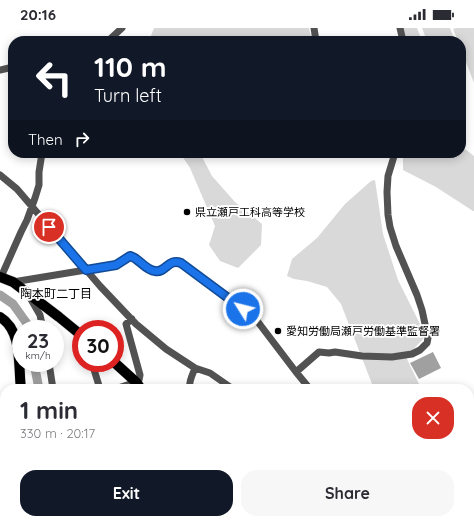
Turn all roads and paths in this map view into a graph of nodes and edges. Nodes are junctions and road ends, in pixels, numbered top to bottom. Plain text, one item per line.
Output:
1 (122, 28) edge
2 (113, 36) edge
3 (41, 158) edge
4 (393, 158) edge
5 (0, 175) edge
6 (32, 207) junction
7 (86, 270) junction
8 (0, 277) edge
9 (13, 282) junction
10 (27, 293) junction
11 (0, 317) edge
12 (132, 319) junction
13 (41, 320) edge
14 (72, 328) edge
15 (195, 368) junction
16 (124, 371) edge
17 (51, 372) edge
18 (95, 372) edge
19 (296, 372) junction
20 (21, 384) edge
21 (53, 384) edge
22 (98, 384) edge
23 (138, 384) edge
24 (139, 384) edge
25 (190, 384) edge
26 (226, 384) edge
27 (306, 384) edge

1 - 2 street
3 - 6 street
4 - 19 street
5 - 6 street
6 - 7 street
6 - 8 street
7 - 9 street
7 - 12 street
7 - 19 street
8 - 9 highway
9 - 10 highway
10 - 13 street
10 - 14 highway
11 - 20 highway
12 - 15 street
12 - 24 street
15 - 25 street
15 - 26 street
16 - 23 highway
17 - 21 street
18 - 22 street
19 - 27 street

